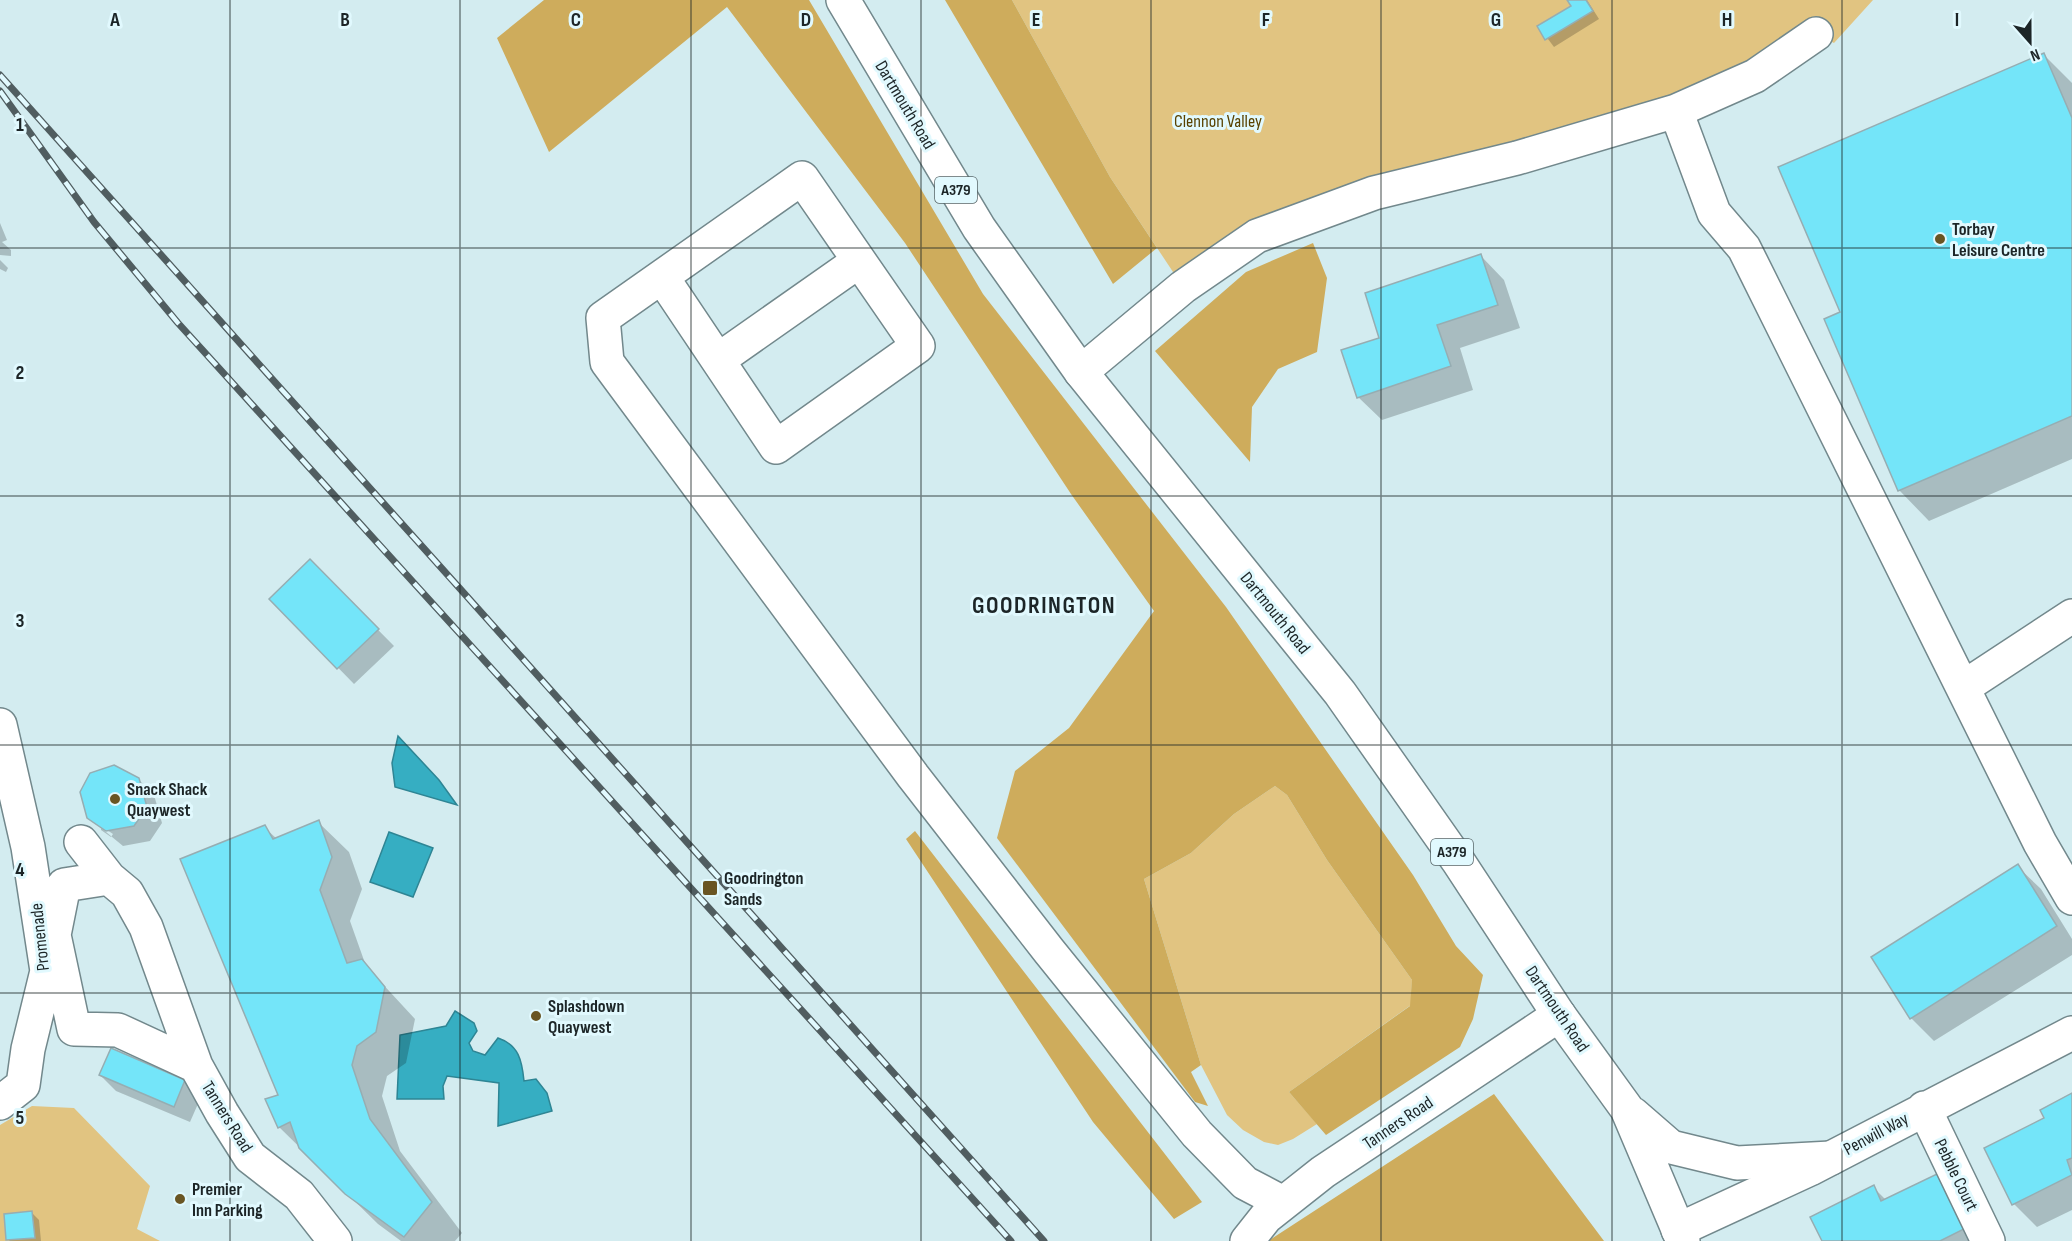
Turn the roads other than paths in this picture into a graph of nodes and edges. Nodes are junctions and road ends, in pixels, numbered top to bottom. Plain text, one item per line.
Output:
1 (843, 0) edge
2 (1816, 34) dead end
3 (1676, 111) junction
4 (859, 261) junction
5 (662, 277) junction
6 (718, 360) junction
7 (1081, 372) junction
8 (2072, 616) edge
9 (1964, 687) junction
10 (0, 725) edge
11 (81, 842) dead end
12 (109, 878) junction
13 (2072, 898) edge
14 (1559, 1015) junction
15 (2072, 1033) edge
16 (196, 1066) junction
17 (0, 1103) edge
18 (1924, 1108) junction
19 (1627, 1109) junction
20 (1831, 1158) junction
21 (1283, 1203) junction
22 (1680, 1236) edge
23 (335, 1241) edge
24 (1247, 1241) edge
25 (1988, 1241) edge

1 - 7 street, Dartmouth Road / A379
2 - 3 street
3 - 7 street
3 - 9 street
4 - 5 street
4 - 6 street
4 - 6 street
5 - 6 street
5 - 21 street
7 - 14 street, Dartmouth Road / A379
8 - 9 street
9 - 13 street
10 - 17 street, Promenade
11 - 12 street, Tanners Road
12 - 16 street, Tanners Road
12 - 16 street
14 - 19 street, Dartmouth Road / A379
14 - 21 street, Tanners Road
15 - 18 street, Penwill Way
16 - 23 street, Tanners Road
18 - 20 street, Penwill Way
18 - 25 street, Pebble Court
19 - 20 street, A379
19 - 22 street, Dartmouth Road / A379
20 - 22 street, Penwill Way
21 - 24 street, Tanners Road

